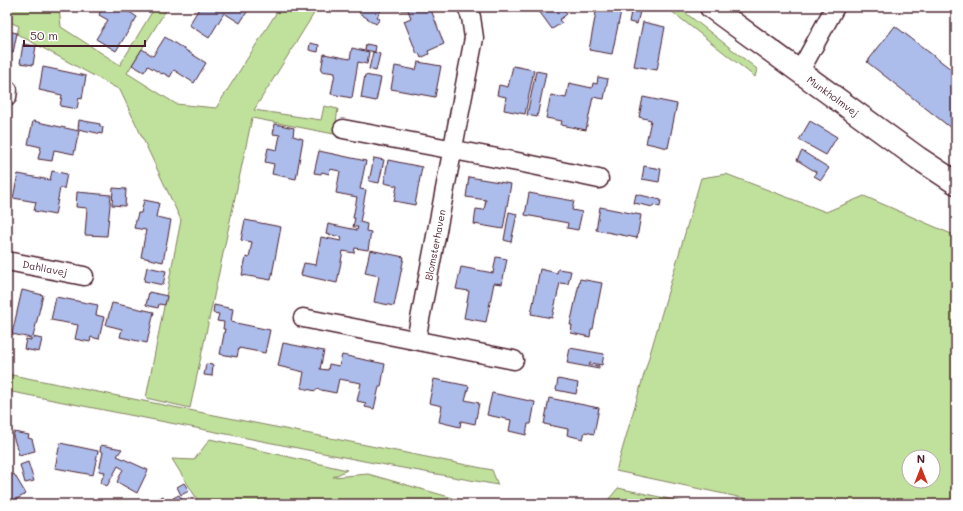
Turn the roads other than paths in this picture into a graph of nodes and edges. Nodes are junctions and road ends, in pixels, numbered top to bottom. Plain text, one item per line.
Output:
1 (467, 7) edge
2 (711, 7) edge
3 (835, 7) edge
4 (800, 71) junction
5 (343, 129) dead end
6 (453, 150) junction
7 (599, 179) dead end
8 (956, 183) edge
9 (7, 261) edge
10 (84, 276) dead end
11 (303, 318) dead end
12 (416, 340) junction
13 (514, 360) dead end

1 - 6 street, Blomsterhaven
2 - 4 street, Munkholmvej
3 - 4 street
4 - 8 street, Munkholmvej
5 - 6 street
6 - 7 street
6 - 12 street, Blomsterhaven
9 - 10 street, Dahliavej
11 - 12 street
12 - 13 street

